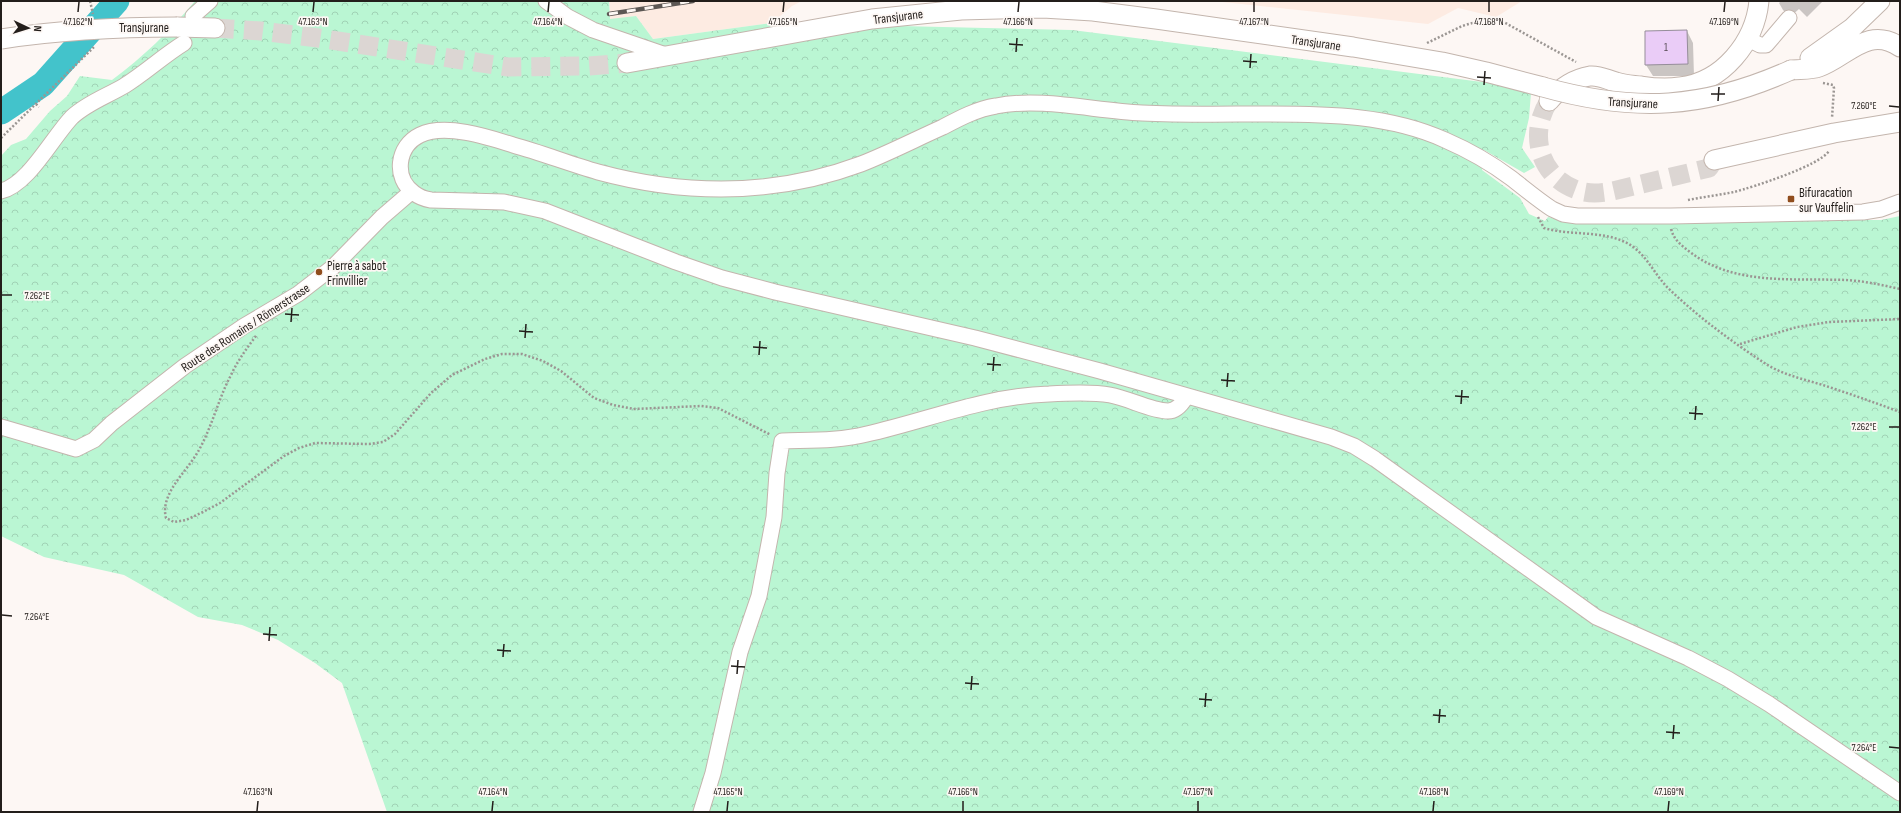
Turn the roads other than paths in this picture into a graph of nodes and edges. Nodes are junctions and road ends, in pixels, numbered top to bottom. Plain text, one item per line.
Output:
1 (210, 1) edge
2 (546, 1) edge
3 (1759, 1) edge
4 (1880, 1) edge
5 (193, 16) dead end
6 (1789, 18) dead end
7 (215, 28) tunnel mouth
8 (180, 35) junction
9 (1, 39) edge
10 (1745, 44) junction
11 (1900, 47) edge
12 (666, 55) junction
13 (626, 63) tunnel mouth
14 (1791, 70) junction
15 (1551, 98) junction
16 (1900, 122) edge
17 (1714, 160) tunnel mouth
18 (1, 191) edge
19 (411, 192) junction
20 (1900, 202) edge
21 (1186, 397) junction
22 (1, 427) edge
23 (1900, 793) edge
24 (701, 812) edge

1 - 5 street
2 - 12 street
3 - 10 main road
4 - 14 main road, Transjurane
6 - 10 street
7 - 8 main road, Transjurane
8 - 9 main road, Transjurane, bridge
8 - 18 street
10 - 15 main road
11 - 14 main road
12 - 13 main road, Transjurane
12 - 15 main road, Transjurane
14 - 15 main road, Transjurane, bridge
16 - 17 main road
19 - 20 street
19 - 21 street
19 - 22 street, Route des Romains / Römerstrasse
21 - 23 street
21 - 24 street

